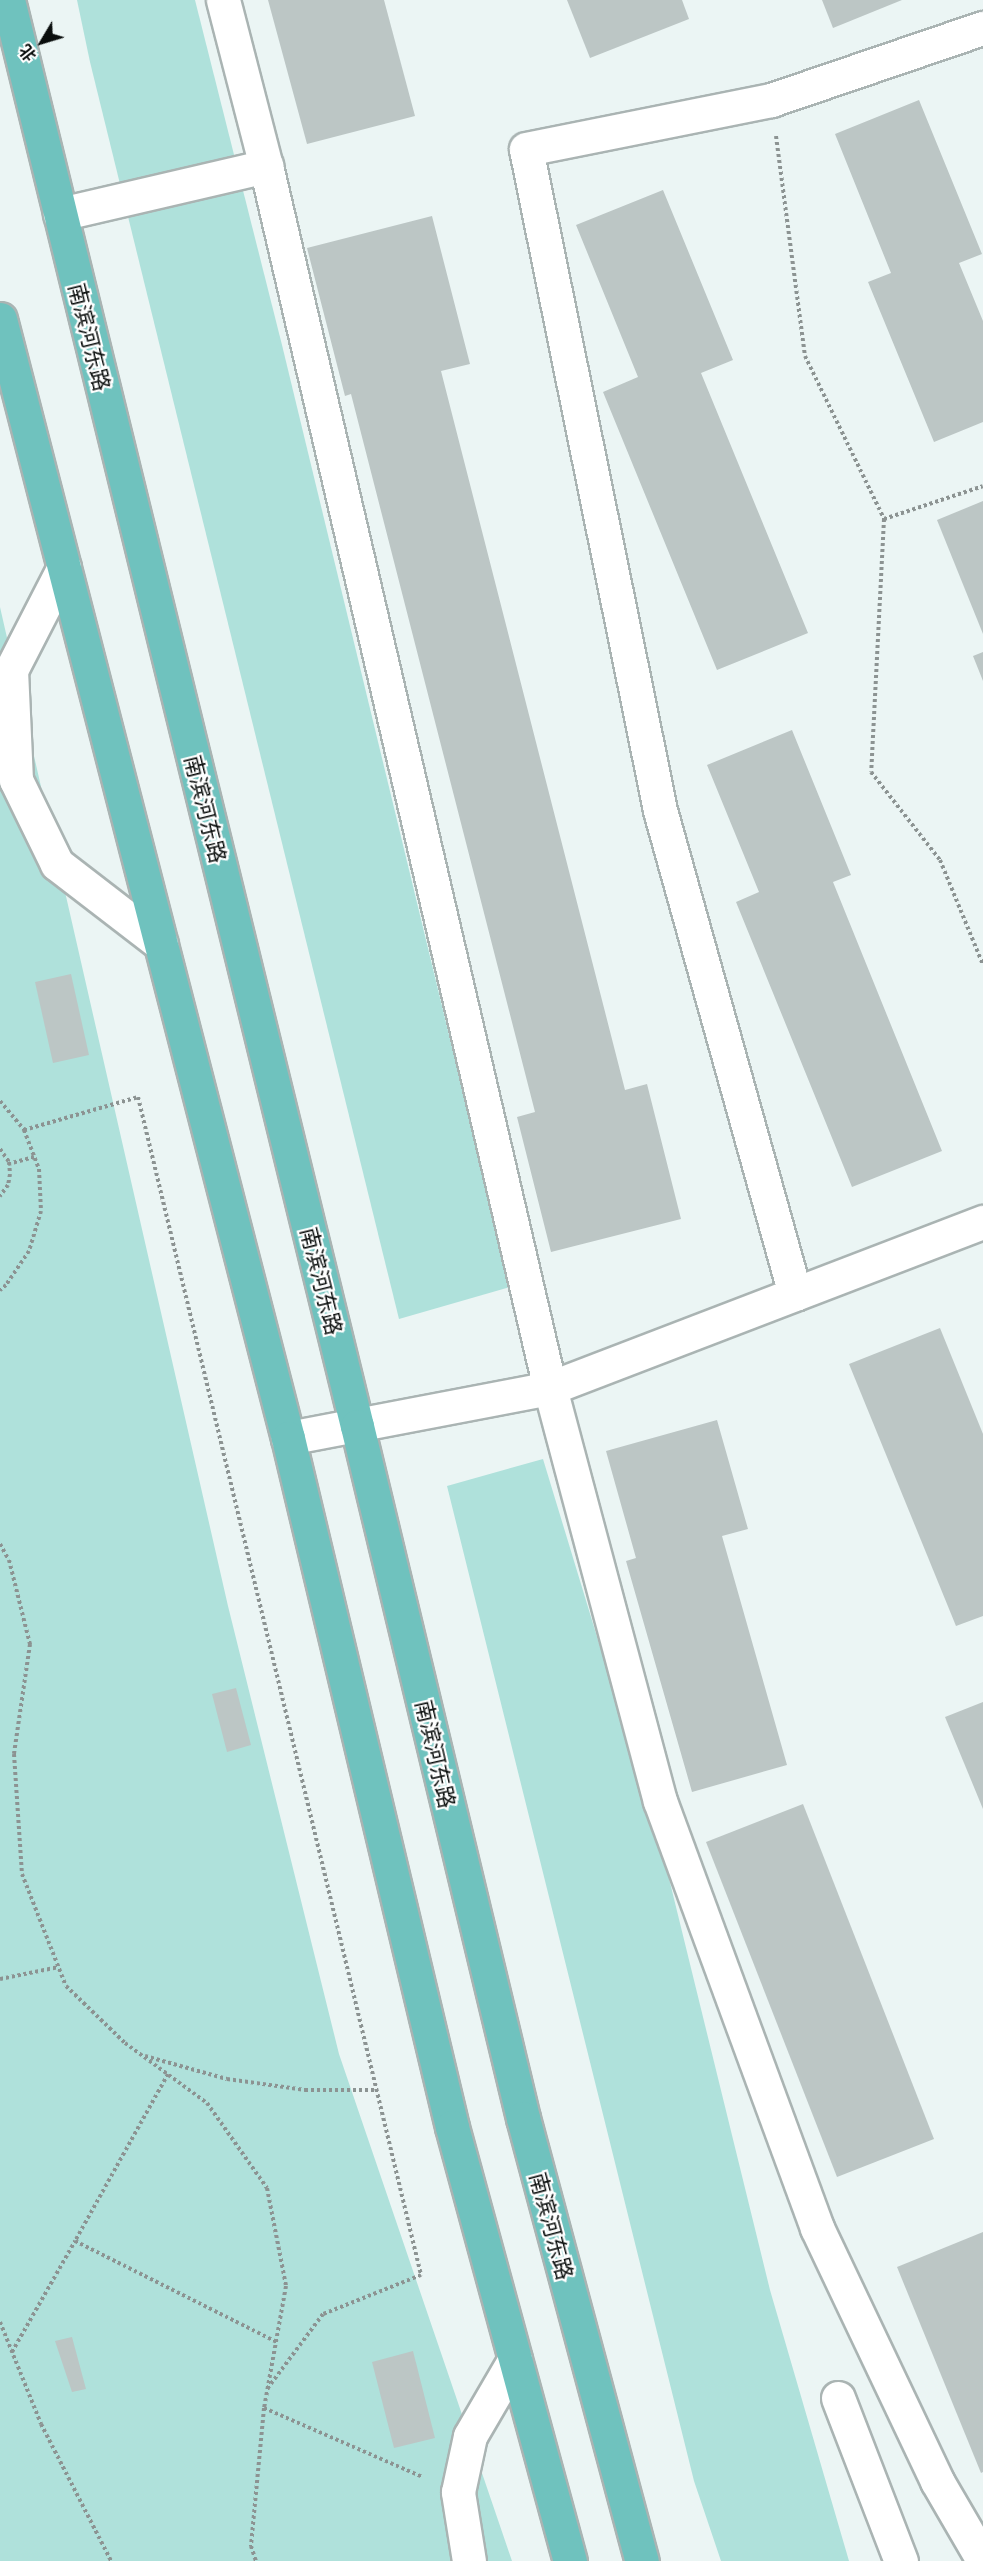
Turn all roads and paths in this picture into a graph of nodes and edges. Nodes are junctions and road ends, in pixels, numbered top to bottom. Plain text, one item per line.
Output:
1 (8, 0) edge
2 (224, 0) edge
3 (983, 28) edge
4 (771, 100) junction
5 (266, 166) junction
6 (60, 214) junction
7 (0, 319) edge
8 (983, 486) edge
9 (884, 519) junction
10 (64, 567) junction
11 (7, 741) edge
12 (161, 944) junction
13 (983, 965) edge
14 (0, 1101) edge
15 (24, 1130) junction
16 (0, 1149) edge
17 (34, 1157) junction
18 (9, 1164) junction
19 (0, 1196) edge
20 (983, 1222) edge
21 (0, 1290) edge
22 (795, 1294) junction
23 (550, 1388) junction
24 (357, 1426) junction
25 (288, 1438) junction
26 (0, 1544) edge
27 (60, 1967) junction
28 (0, 1979) edge
29 (143, 2056) junction
30 (168, 2074) junction
31 (377, 2090) junction
32 (75, 2241) junction
33 (0, 2322) edge
34 (277, 2342) junction
35 (12, 2352) junction
36 (515, 2359) junction
37 (267, 2389) junction
38 (838, 2398) dead end
39 (264, 2408) junction
40 (458, 2492) junction
41 (983, 2560) edge
42 (111, 2561) edge
43 (256, 2561) edge
44 (469, 2561) edge
45 (570, 2561) edge
46 (642, 2561) edge
47 (901, 2561) edge

1 - 6 main road, 南滨河东路
2 - 5 street
3 - 4 street
4 - 9 path
4 - 22 street
5 - 6 street
5 - 23 street
6 - 24 main road, 南滨河东路
7 - 10 main road
8 - 9 path
9 - 13 path
10 - 11 street
10 - 12 main road
11 - 12 street
12 - 25 main road
14 - 15 path
15 - 17 path
15 - 31 path
16 - 18 path
17 - 18 path
17 - 21 path
18 - 19 path
20 - 22 street
22 - 23 street
23 - 24 street
23 - 41 street
24 - 25 street
24 - 46 main road, 南滨河东路
25 - 36 main road
26 - 27 path
27 - 28 path
27 - 29 path
29 - 30 path
29 - 31 path
30 - 32 path
30 - 34 path
31 - 37 path
32 - 34 path
32 - 35 path
33 - 35 path
34 - 37 path
35 - 42 path
36 - 40 street
36 - 45 main road
37 - 39 path
38 - 47 street
39 - 40 path
39 - 43 path
40 - 44 street

